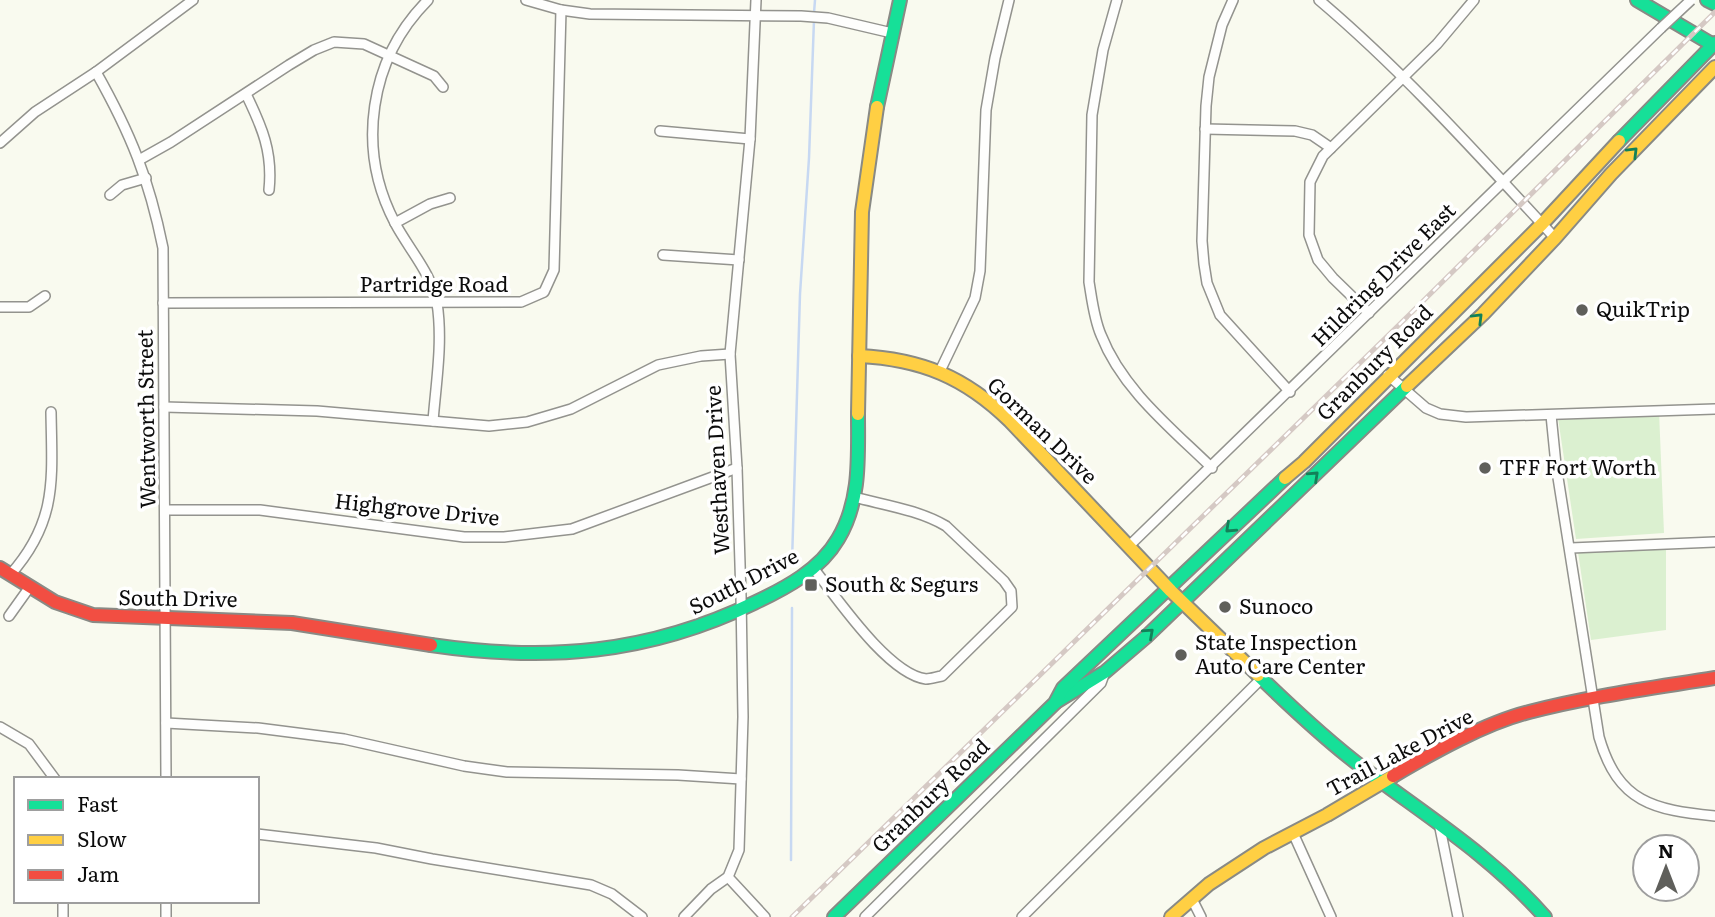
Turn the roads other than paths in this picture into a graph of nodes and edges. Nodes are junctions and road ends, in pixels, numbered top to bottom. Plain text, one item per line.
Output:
1 (193, 0) edge
2 (428, 0) edge
3 (526, 0) edge
4 (756, 0) edge
5 (901, 0) edge
6 (1009, 0) edge
7 (1117, 0) edge
8 (1233, 0) edge
9 (1319, 0) edge
10 (1474, 0) edge
11 (1637, 0) edge
12 (1690, 0) edge
13 (1707, 0) edge
14 (1715, 4) edge
15 (561, 10) junction
16 (756, 14) junction
17 (892, 33) junction
18 (1714, 45) edge
19 (389, 54) junction
20 (1715, 67) edge
21 (96, 72) junction
22 (1402, 79) junction
23 (443, 88) dead end
24 (246, 93) junction
25 (1205, 129) junction
26 (660, 131) dead end
27 (750, 139) junction
28 (0, 143) edge
29 (1331, 148) junction
30 (139, 160) junction
31 (146, 178) junction
32 (1504, 181) junction
33 (269, 190) dead end
34 (110, 195) dead end
35 (450, 198) dead end
36 (395, 223) junction
37 (1542, 224) junction
38 (1555, 238) junction
39 (663, 256) dead end
40 (739, 260) junction
41 (45, 296) dead end
42 (163, 303) junction
43 (437, 303) junction
44 (0, 307) edge
45 (1369, 313) junction
46 (730, 354) junction
47 (859, 356) junction
48 (940, 371) junction
49 (1388, 375) junction
50 (1404, 389) junction
51 (1290, 392) junction
52 (164, 407) junction
53 (1715, 409) edge
54 (51, 412) dead end
55 (1551, 415) junction
56 (433, 421) junction
57 (737, 468) junction
58 (1212, 468) junction
59 (854, 496) junction
60 (166, 510) junction
61 (1715, 542) edge
62 (1130, 545) junction
63 (1571, 548) junction
64 (814, 569) junction
65 (5, 571) edge
66 (29, 587) junction
67 (1167, 587) junction
68 (1182, 603) junction
69 (741, 611) junction
70 (1141, 614) junction
71 (9, 616) dead end
72 (166, 618) junction
73 (1105, 672) junction
74 (1262, 678) junction
75 (1715, 678) edge
76 (1593, 698) junction
77 (1055, 703) junction
78 (166, 723) junction
79 (0, 727) edge
80 (54, 777) edge
81 (166, 777) edge
82 (741, 779) junction
83 (1383, 782) junction
84 (1715, 816) edge
85 (1439, 823) junction
86 (1293, 832) junction
87 (259, 834) edge
88 (728, 877) junction
89 (1192, 900) junction
90 (642, 917) edge
91 (684, 917) edge
92 (765, 917) edge
93 (834, 917) edge
94 (865, 917) edge
95 (1022, 917) edge
96 (1171, 917) edge
97 (1201, 917) edge
98 (1331, 917) edge
99 (1458, 917) edge
100 (1545, 917) edge

1 - 21 street
2 - 19 street
3 - 15 street
4 - 16 street, Westhaven Drive
5 - 17 main road, South Drive
6 - 48 street
7 - 58 street
8 - 25 street
9 - 22 street
10 - 22 street
11 - 18 main road
12 - 32 street, Hildring Drive East, bridge
13 - 14 main road
15 - 16 street
15 - 43 street, Partridge Road
16 - 17 street
16 - 27 street, Westhaven Drive
17 - 47 main road, South Drive
18 - 37 main road, Granbury Road
19 - 23 street
19 - 24 street
19 - 36 street
38 -> 20 main road, Granbury Road
21 - 28 street
21 - 30 street, Wentworth Street
22 - 29 street
22 - 32 street
24 - 30 street
24 - 33 street
25 - 29 street
25 - 51 street
26 - 27 street
27 - 40 street, Westhaven Drive
29 - 45 street
30 - 31 street, Wentworth Street
31 - 34 street
31 - 42 street, Wentworth Street
32 - 37 street
32 - 45 street, Hildring Drive East
35 - 36 street
36 - 43 street
37 - 38 street
37 - 49 main road, Granbury Road
50 -> 38 main road, Granbury Road
39 - 40 street
40 - 46 street, Westhaven Drive
41 - 44 street
42 - 43 street, Partridge Road
42 - 52 street, Wentworth Street
43 - 56 street
45 - 51 street, Hildring Drive East
46 - 56 street
46 - 57 street, Westhaven Drive
47 - 48 main road, Gorman Drive
47 - 59 main road, South Drive
48 - 62 main road, Gorman Drive
49 - 50 street
49 -> 67 main road, Granbury Road
50 - 55 street
68 -> 50 main road, Granbury Road
51 - 58 street, Hildring Drive East
52 - 56 street
52 - 60 street, Wentworth Street
53 - 55 street
54 - 65 street
55 - 63 street
57 - 60 street, Highgrove Drive
57 - 69 street, Westhaven Drive
58 - 62 street, Hildring Drive East
59 - 64 main road, South Drive
59 - 64 street
60 - 72 street, Wentworth Street
61 - 63 street
62 - 67 main road, Gorman Drive
63 - 76 street
64 - 69 main road, South Drive
65 - 66 main road, South Drive
66 - 71 street
66 - 72 main road, South Drive
67 - 68 main road, Gorman Drive
67 - 70 main road, Granbury Road
73 -> 68 main road, Granbury Road
68 - 74 main road, Gorman Drive
69 - 72 main road, South Drive
69 - 82 street, Westhaven Drive
70 - 73 main road
70 - 77 main road, Granbury Road
72 - 78 street, Wentworth Street
73 - 77 main road, Granbury Road
73 - 94 street
74 - 83 main road, Gorman Drive
74 - 95 street
75 - 76 main road, Trail Lake Drive
76 - 83 main road, Trail Lake Drive
76 - 84 street
77 - 93 main road, Granbury Road
78 - 81 street, Wentworth Street
78 - 82 street
79 - 80 street
82 - 88 street, Westhaven Drive
83 - 85 main road, Gorman Drive
83 - 86 main road, Trail Lake Drive
85 - 99 street
85 - 100 main road, Gorman Drive
86 - 89 main road, Trail Lake Drive
86 - 98 street
87 - 90 street
88 - 91 street
88 - 92 street
89 - 96 main road, Trail Lake Drive
89 - 97 street

